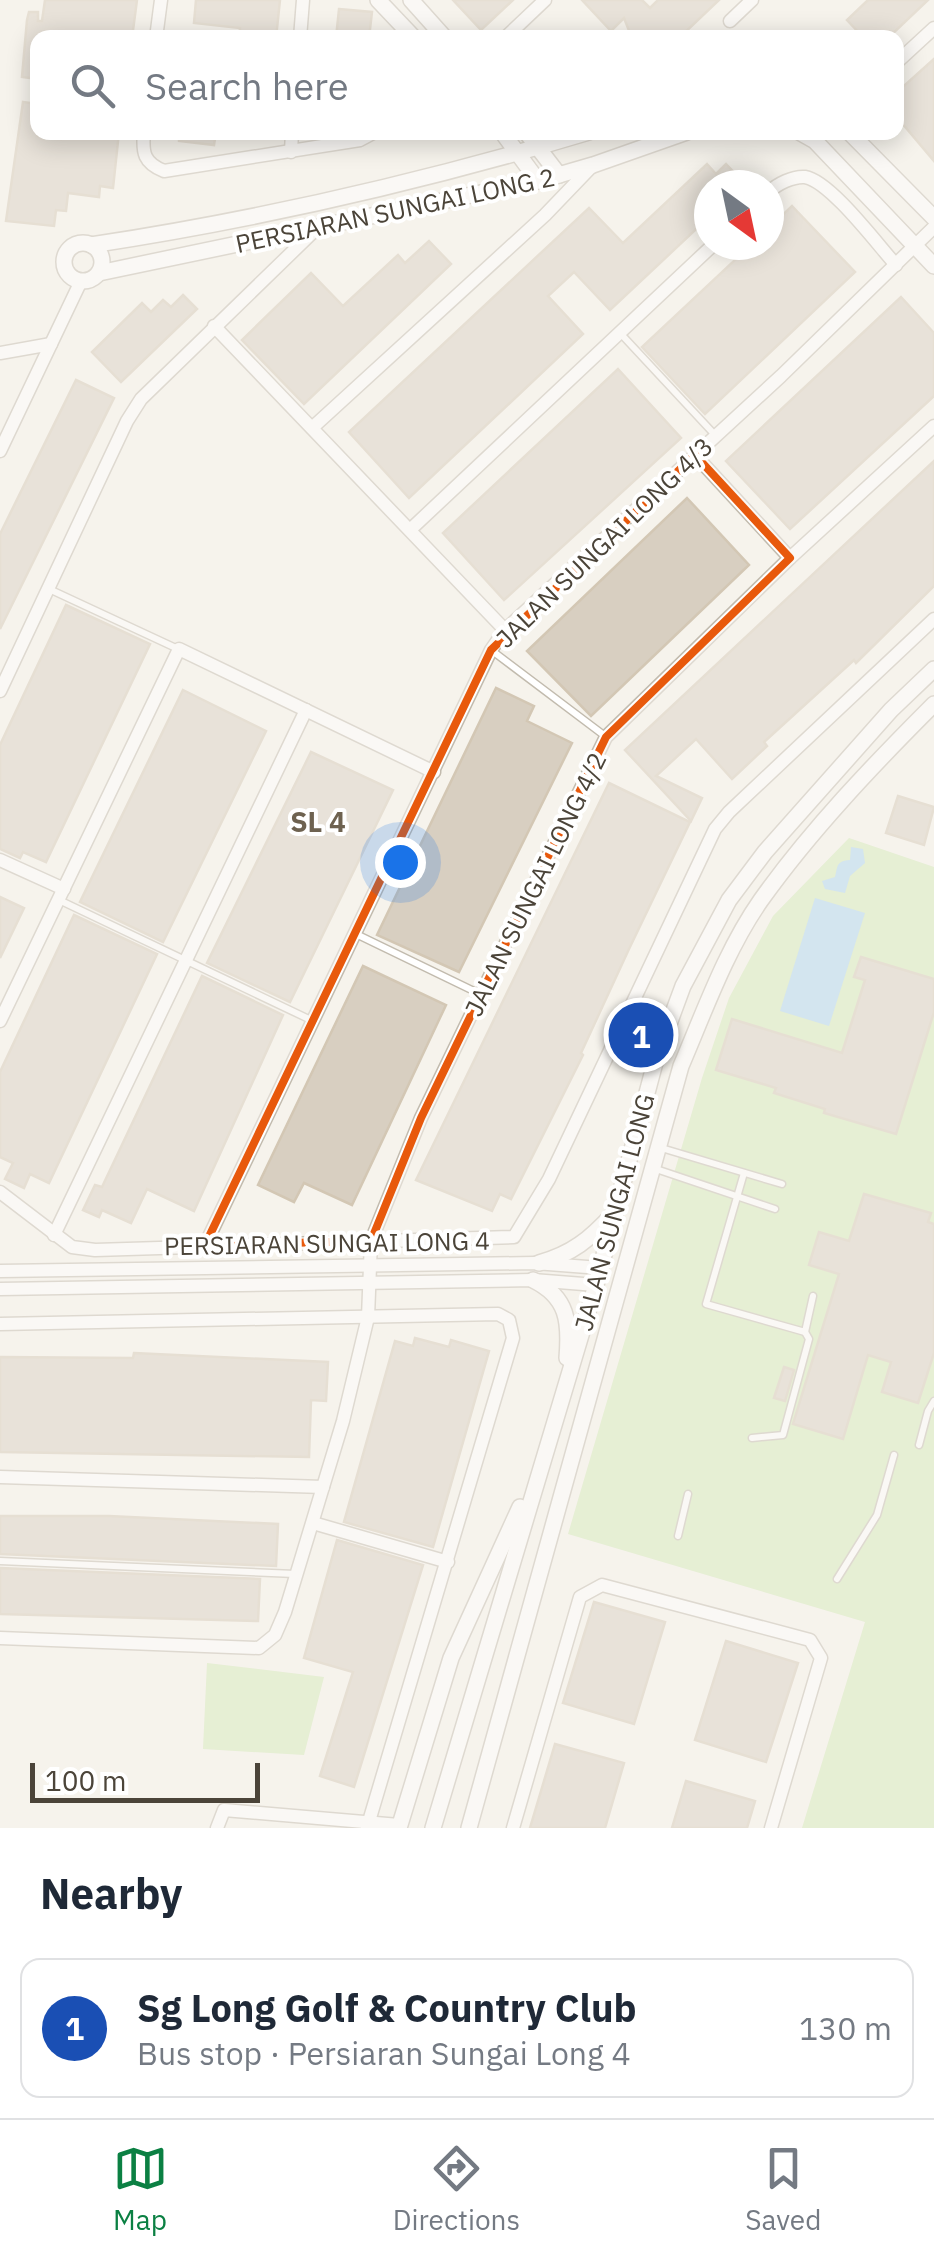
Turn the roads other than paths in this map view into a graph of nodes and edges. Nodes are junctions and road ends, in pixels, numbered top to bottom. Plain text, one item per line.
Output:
1 (161, 0) edge
2 (303, 0) edge
3 (378, 0) edge
4 (411, 0) edge
5 (545, 0) edge
6 (752, 0) edge
7 (730, 20) dead end
8 (934, 28) edge
9 (157, 30) edge
10 (301, 30) edge
11 (406, 30) edge
12 (438, 30) edge
13 (513, 30) edge
14 (904, 56) edge
15 (143, 140) edge
16 (292, 140) edge
17 (360, 140) edge
18 (498, 140) edge
19 (508, 140) edge
20 (532, 140) edge
21 (564, 140) edge
22 (665, 140) edge
23 (813, 140) edge
24 (857, 140) edge
25 (538, 148) junction
26 (291, 152) junction
27 (520, 153) junction
28 (487, 162) junction
29 (593, 166) junction
30 (558, 175) junction
31 (538, 181) junction
32 (784, 182) edge
33 (294, 206) junction
34 (934, 218) edge
35 (317, 228) junction
36 (934, 228) edge
37 (294, 232) junction
38 (92, 245) junction
39 (915, 246) junction
40 (697, 260) edge
41 (896, 265) junction
42 (934, 266) edge
43 (99, 274) junction
44 (81, 282) junction
45 (214, 326) junction
46 (620, 333) junction
47 (51, 344) junction
48 (0, 353) edge
49 (934, 426) edge
50 (312, 428) junction
51 (716, 436) junction
52 (0, 451) edge
53 (695, 455) junction
54 (411, 528) junction
55 (790, 558) junction
56 (48, 588) junction
57 (934, 619) edge
58 (506, 630) junction
59 (178, 649) junction
60 (491, 650) junction
61 (934, 669) edge
62 (0, 691) edge
63 (934, 704) edge
64 (306, 710) junction
65 (606, 737) junction
66 (434, 772) junction
67 (0, 860) edge
68 (62, 894) junction
69 (356, 934) junction
70 (185, 960) junction
71 (481, 994) junction
72 (314, 1021) junction
73 (0, 1022) edge
74 (638, 1127) junction
75 (651, 1156) junction
76 (625, 1172) junction
77 (744, 1173) junction
78 (782, 1184) dead end
79 (0, 1192) edge
80 (737, 1197) junction
81 (775, 1209) dead end
82 (614, 1213) junction
83 (54, 1235) junction
84 (372, 1241) junction
85 (205, 1245) junction
86 (371, 1264) junction
87 (539, 1264) junction
88 (626, 1266) junction
89 (0, 1271) edge
90 (602, 1278) junction
91 (534, 1280) junction
92 (371, 1283) junction
93 (0, 1289) edge
94 (813, 1296) dead end
95 (615, 1309) junction
96 (368, 1317) junction
97 (0, 1324) edge
98 (805, 1332) junction
99 (565, 1382) junction
100 (934, 1401) edge
101 (752, 1438) dead end
102 (919, 1444) dead end
103 (894, 1455) dead end
104 (543, 1458) junction
105 (0, 1476) edge
106 (323, 1487) junction
107 (688, 1494) dead end
108 (313, 1523) junction
109 (678, 1536) dead end
110 (0, 1561) edge
111 (448, 1562) junction
112 (296, 1574) junction
113 (837, 1579) dead end
114 (0, 1638) edge
115 (368, 1825) edge
116 (399, 1827) edge
117 (217, 1828) edge
118 (433, 1828) edge
119 (469, 1828) edge
120 (513, 1828) edge
121 (771, 1828) edge

1 - 9 street
2 - 10 street
3 - 11 street
4 - 12 street
5 - 13 street
6 - 7 street
8 - 14 street
15 - 26 street
16 - 26 street
17 - 26 street
18 - 28 street
19 - 27 street
20 - 25 street
21 - 25 street, PERSIARAN SUNGAI LONG 2
22 - 29 street, PERSIARAN SUNGAI LONG 2
23 - 39 street
24 - 34 street
25 - 27 street, PERSIARAN SUNGAI LONG 2
25 - 30 street
27 - 28 street, PERSIARAN SUNGAI LONG 2
27 - 31 street
28 - 33 street, PERSIARAN SUNGAI LONG 2
29 - 30 street, PERSIARAN SUNGAI LONG 2
29 - 50 street
30 - 31 street, PERSIARAN SUNGAI LONG 2
31 - 35 street, PERSIARAN SUNGAI LONG 2
32 - 41 street
33 - 37 street
33 - 38 street, PERSIARAN SUNGAI LONG 2
35 - 37 street, PERSIARAN SUNGAI LONG 2
35 - 45 street
36 - 39 street, JALAN SUNGAI LONG 4/3
37 - 43 street, PERSIARAN SUNGAI LONG 2
38 - 43 street
38 - 44 street
39 - 41 street, JALAN SUNGAI LONG 4/3
39 - 42 street
40 - 46 street
41 - 51 street, JALAN SUNGAI LONG 4/3
43 - 44 street
44 - 47 street
45 - 50 street
45 - 56 street
46 - 51 lane
46 - 54 street
47 - 48 street
47 - 52 street
49 - 55 street, JALAN SUNGAI LONG 4/2
50 - 54 street
51 - 53 street, JALAN SUNGAI LONG 4/3
53 - 55 street
53 - 58 street, JALAN SUNGAI LONG 4/3
54 - 58 street
55 - 65 street, JALAN SUNGAI LONG 4/2
56 - 59 lane
56 - 62 street
57 - 84 street, PERSIARAN SUNGAI LONG 4
58 - 60 street, JALAN SUNGAI LONG 4/3
59 - 64 street
59 - 68 street
60 - 65 lane
60 - 66 street, JALAN SUNGAI LONG 4/3
61 - 74 street, JALAN SUNGAI LONG
63 - 75 street, JALAN SUNGAI LONG
64 - 66 street
64 - 70 street
65 - 71 street, JALAN SUNGAI LONG 4/2
66 - 69 street, JALAN SUNGAI LONG 4/3
67 - 68 street
68 - 70 lane
68 - 73 street
69 - 71 lane
69 - 72 street, JALAN SUNGAI LONG 4/3
70 - 72 lane
70 - 83 street
71 - 84 street, JALAN SUNGAI LONG 4/2
72 - 85 street, JALAN SUNGAI LONG 4/3
74 - 75 street
74 - 76 street, JALAN SUNGAI LONG
75 - 76 street
75 - 77 lane
75 - 80 lane
75 - 88 street, JALAN SUNGAI LONG
76 - 82 street, JALAN SUNGAI LONG
77 - 78 lane
77 - 80 lane
79 - 83 street, PERSIARAN SUNGAI LONG 4
80 - 81 lane
80 - 98 lane
82 - 87 street
82 - 90 street, JALAN SUNGAI LONG
83 - 85 street, PERSIARAN SUNGAI LONG 4
84 - 85 street, PERSIARAN SUNGAI LONG 4
84 - 86 street, JALAN SUNGAI LONG 4/2
86 - 87 street
86 - 89 street
86 - 92 street, JALAN SUNGAI LONG 4/2
87 - 90 street
88 - 90 street
88 - 95 street, JALAN SUNGAI LONG
90 - 91 street
90 - 95 street
90 - 99 street, JALAN SUNGAI LONG
91 - 92 street
91 - 99 street
92 - 93 street
92 - 96 street, JALAN SUNGAI LONG 4/2
94 - 98 lane
95 - 119 street, JALAN SUNGAI LONG
96 - 97 street
96 - 106 street, JALAN SUNGAI LONG 4/2
96 - 111 street
98 - 101 lane
99 - 104 street, JALAN SUNGAI LONG
100 - 102 lane
103 - 113 lane
104 - 116 street
104 - 118 street, JALAN SUNGAI LONG
105 - 106 street
106 - 108 street, JALAN SUNGAI LONG 4/2
107 - 109 lane
108 - 111 street
108 - 112 street, JALAN SUNGAI LONG 4/2
110 - 112 lane
111 - 115 street
112 - 114 street, JALAN SUNGAI LONG 4/2
115 - 116 street
115 - 117 street
120 - 121 street

